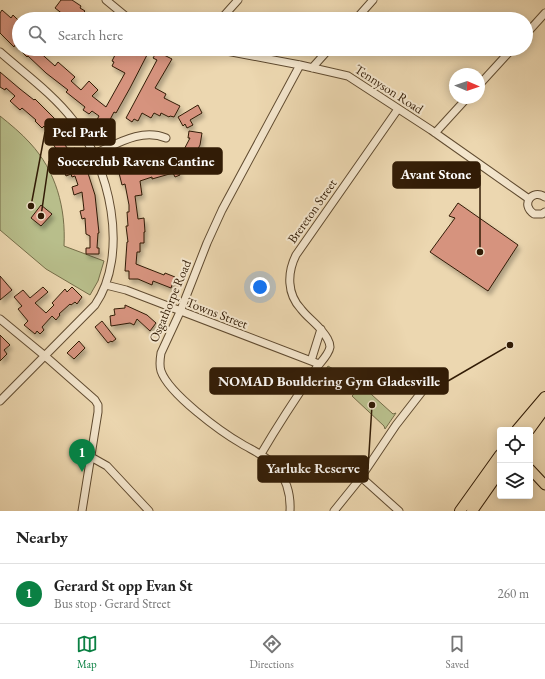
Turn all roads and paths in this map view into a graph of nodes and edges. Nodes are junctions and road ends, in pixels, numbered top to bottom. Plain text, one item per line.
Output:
1 (106, 0) edge
2 (238, 0) edge
3 (373, 0) edge
4 (121, 12) edge
5 (227, 12) edge
6 (362, 12) edge
7 (545, 13) edge
8 (533, 26) edge
9 (0, 52) edge
10 (253, 56) edge
11 (323, 56) edge
12 (506, 56) edge
13 (300, 65) junction
14 (312, 68) junction
15 (485, 78) edge
16 (462, 104) edge
17 (398, 109) junction
18 (435, 133) junction
19 (166, 138) dead end
20 (94, 154) junction
21 (545, 196) edge
22 (529, 199) junction
23 (545, 212) edge
24 (106, 285) junction
25 (180, 312) junction
26 (0, 318) edge
27 (320, 330) junction
28 (45, 356) junction
29 (311, 361) junction
30 (319, 364) junction
31 (431, 380) dead end
32 (545, 397) edge
33 (0, 400) edge
34 (545, 408) edge
35 (520, 427) edge
36 (531, 427) edge
37 (261, 454) junction
38 (91, 457) junction
39 (497, 459) edge
40 (533, 472) edge
41 (497, 475) edge
42 (361, 477) junction
43 (545, 485) edge
44 (82, 511) edge
45 (149, 511) edge
46 (290, 511) edge
47 (334, 511) edge
48 (399, 511) edge
49 (460, 511) edge
50 (472, 511) edge

1 - 4 street
2 - 5 street
3 - 6 street
7 - 8 street
9 - 20 street
10 - 13 street, Tennyson Road
11 - 14 street
12 - 15 street
13 - 14 street, Tennyson Road
13 - 25 street, Osgathorpe Road
14 - 17 street, Tennyson Road
16 - 18 street
17 - 18 street, Tennyson Road
17 - 27 street, Brereton Street
18 - 22 street, Tennyson Road
19 - 20 street
20 - 24 street
21 - 22 street
22 - 23 street
24 - 25 street, Towns Street
24 - 28 street
25 - 29 street, Towns Street
25 - 37 street, Osgathorpe Road
26 - 28 street
27 - 29 street
27 - 30 street, Brereton Street
28 - 33 street
28 - 38 street
29 - 30 street, Towns Street
30 - 37 street, Brereton Street
31 - 42 street
32 - 35 highway
34 - 36 highway
37 - 46 street, Osgathorpe Road
38 - 44 street
38 - 45 street
39 - 49 highway
40 - 43 main road
41 - 50 highway
42 - 47 street
42 - 48 street

